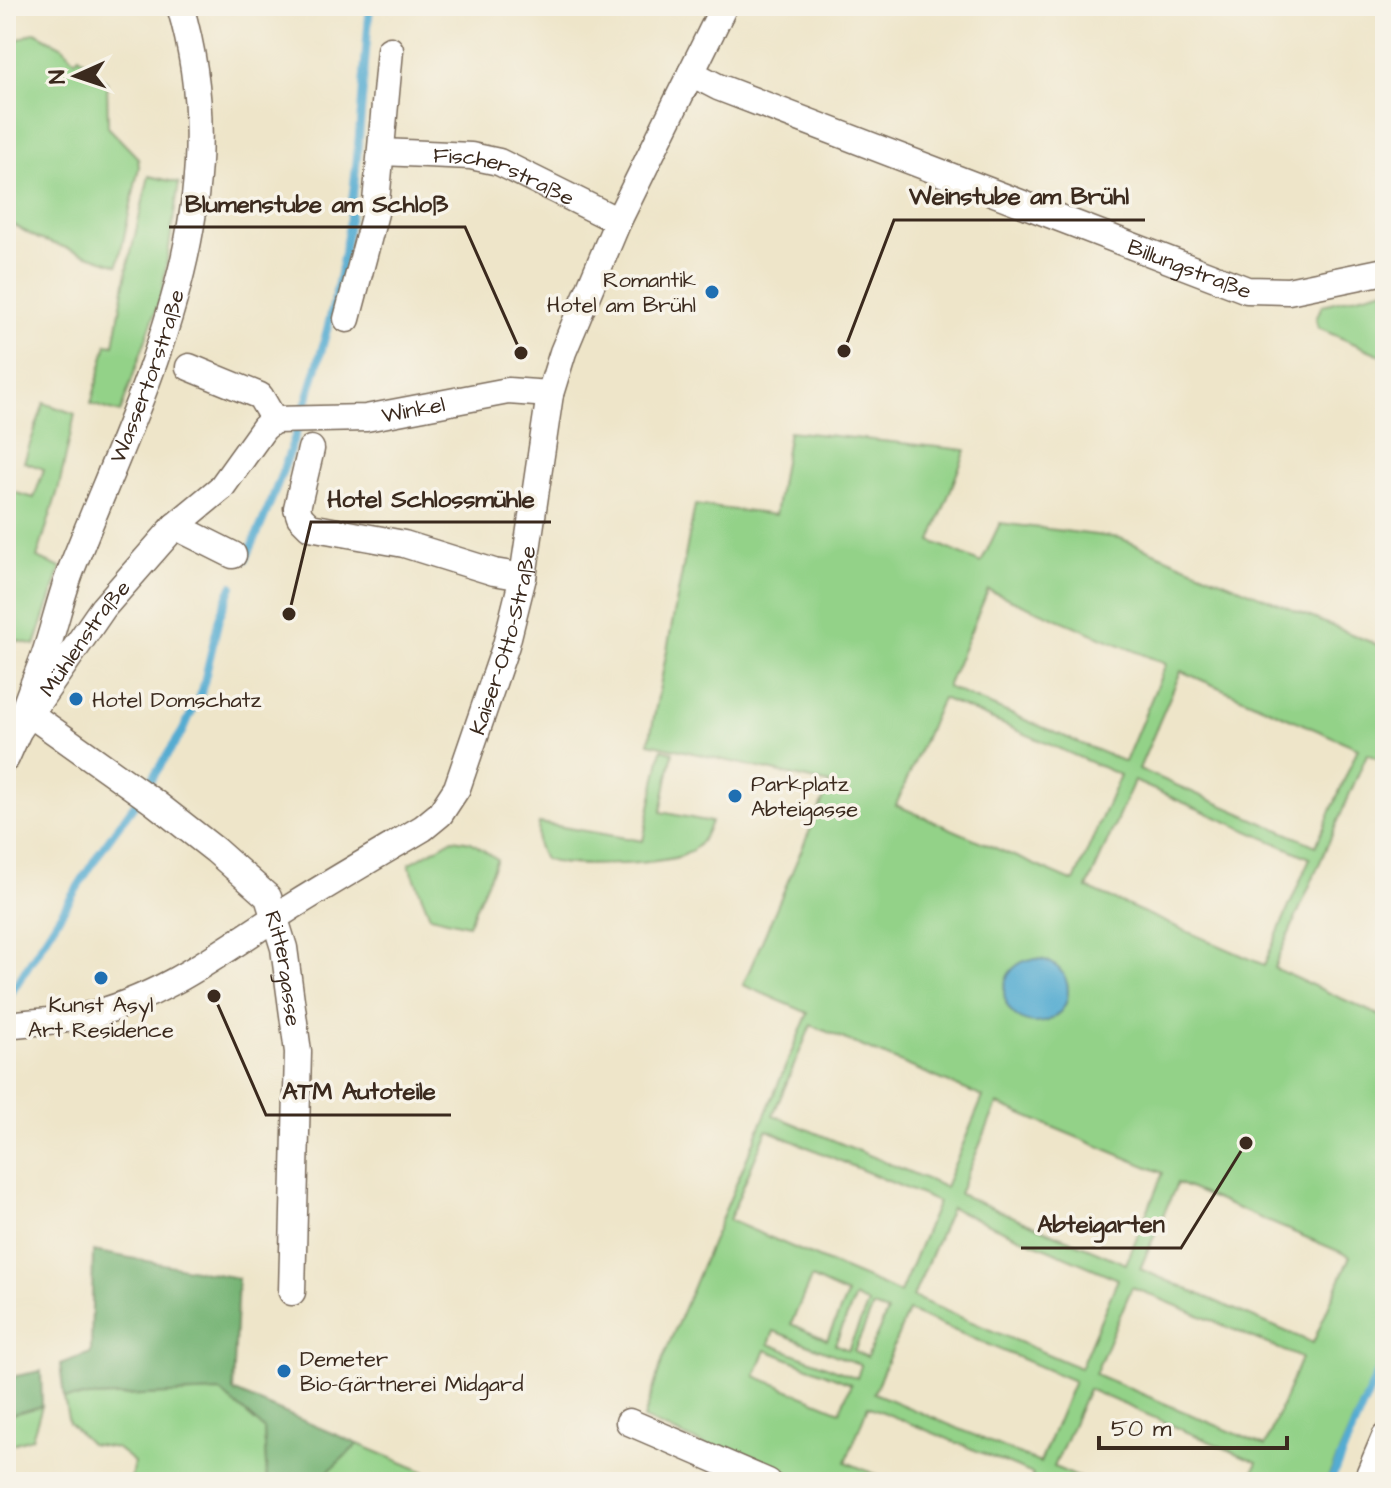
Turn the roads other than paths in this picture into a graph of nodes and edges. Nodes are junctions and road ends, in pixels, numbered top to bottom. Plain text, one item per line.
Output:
1 (180, 6) edge
2 (724, 6) edge
3 (390, 50) dead end
4 (691, 73) junction
5 (382, 152) junction
6 (618, 221) junction
7 (1385, 271) edge
8 (347, 319) dead end
9 (189, 367) dead end
10 (550, 394) junction
11 (290, 419) junction
12 (311, 449) dead end
13 (175, 526) junction
14 (233, 555) dead end
15 (523, 577) junction
16 (24, 722) junction
17 (6, 758) edge
18 (276, 918) junction
19 (7, 1024) edge
20 (292, 1292) dead end
21 (629, 1422) dead end
22 (1385, 1437) edge
23 (768, 1482) edge
24 (1366, 1482) edge

1 - 16 street, Wassertorstraße
2 - 4 street, Kaiser-Otto-Straße
3 - 5 street
4 - 6 street, Kaiser-Otto-Straße
4 - 7 street, Billungstraße
5 - 6 street, Fischerstraße
5 - 8 street
6 - 10 street, Kaiser-Otto-Straße
9 - 11 street
10 - 11 street, Winkel
10 - 15 street, Kaiser-Otto-Straße
11 - 13 street, Mühlenstraße
12 - 15 street
13 - 14 street
13 - 16 street, Mühlenstraße
15 - 18 street, Kaiser-Otto-Straße
16 - 17 street, Mühlenstraße
16 - 18 street, Rittergasse
18 - 19 street, Kaiser-Otto-Straße
18 - 20 street, Rittergasse
21 - 23 street
22 - 24 street

